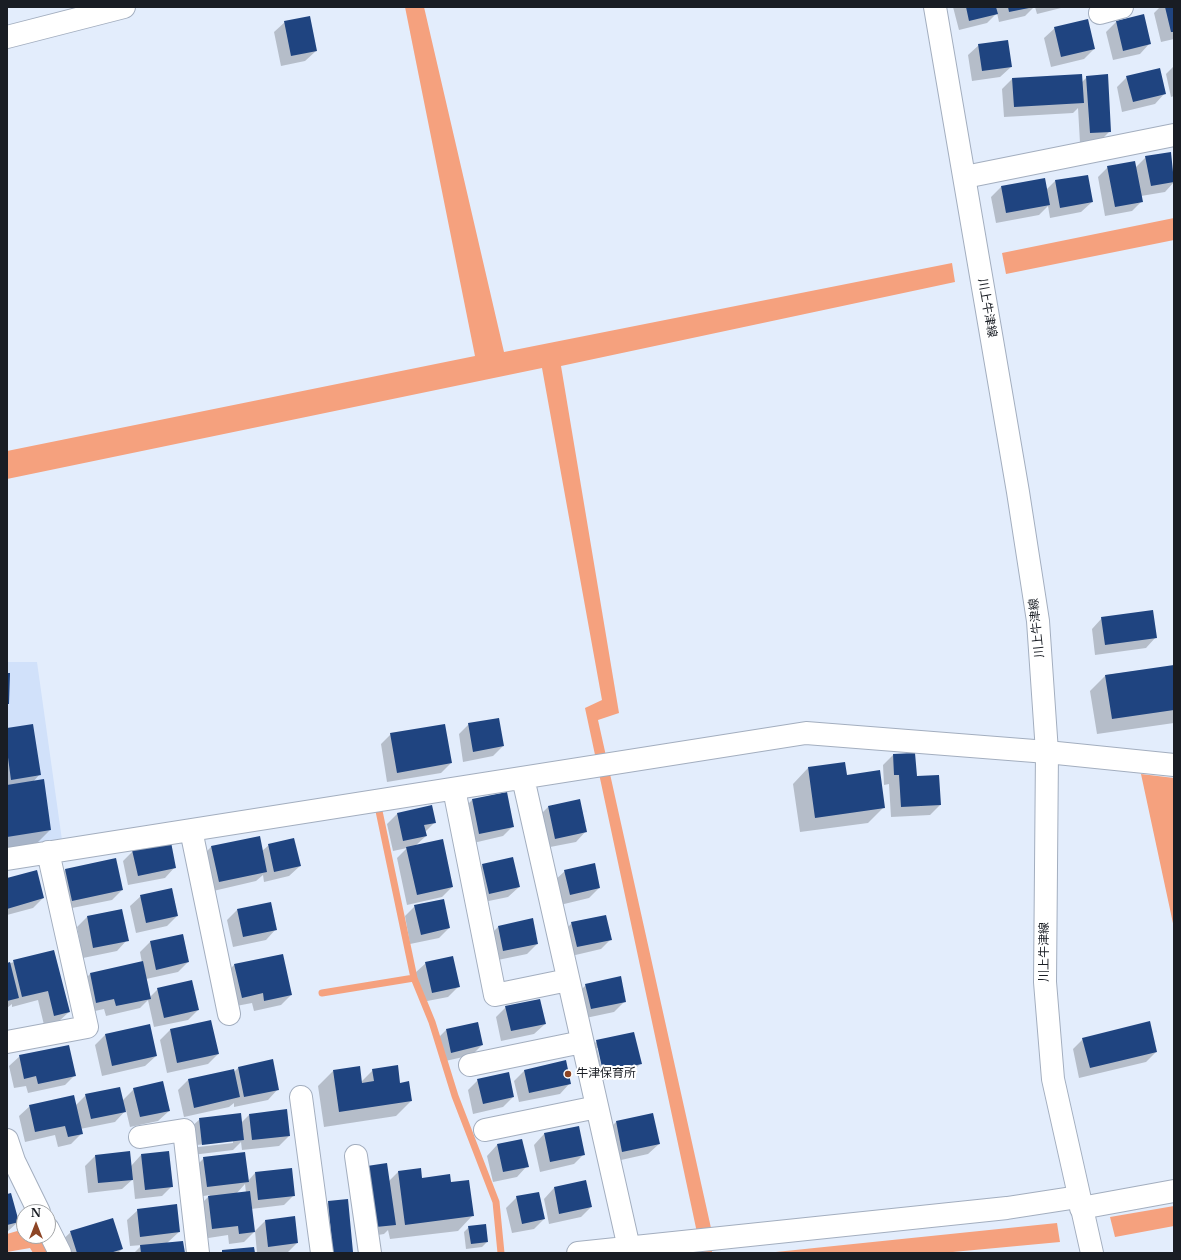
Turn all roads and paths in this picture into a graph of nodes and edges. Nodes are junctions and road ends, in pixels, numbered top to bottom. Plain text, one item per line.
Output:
1 (124, 7) edge
2 (935, 7) edge
3 (1122, 7) edge
4 (1100, 13) dead end
5 (7, 37) edge
6 (1174, 135) edge
7 (965, 177) junction
8 (1048, 752) junction
9 (1174, 765) edge
10 (523, 778) junction
11 (454, 789) junction
12 (191, 830) junction
13 (48, 852) junction
14 (7, 859) edge
15 (568, 980) junction
16 (229, 1014) dead end
17 (7, 1042) edge
18 (582, 1042) junction
19 (470, 1065) dead end
20 (301, 1098) dead end
21 (597, 1107) junction
22 (485, 1130) dead end
23 (140, 1137) dead end
24 (7, 1140) edge
25 (356, 1156) dead end
26 (1174, 1191) edge
27 (1079, 1202) junction
28 (35, 1204) edge
29 (56, 1244) edge
30 (725, 1245) edge
31 (629, 1248) junction
32 (60, 1253) edge
33 (198, 1253) edge
34 (322, 1253) edge
35 (370, 1253) edge
36 (578, 1253) edge
37 (1092, 1253) edge

1 - 5 street
2 - 7 street, 川上牛津線
3 - 4 street
6 - 7 street
7 - 8 street, 川上牛津線
8 - 9 street
8 - 10 street
8 - 27 street, 川上牛津線
10 - 11 street
10 - 15 street
11 - 12 street
11 - 15 street
12 - 13 street
12 - 16 street
13 - 14 street
13 - 17 street
15 - 18 street
18 - 19 street
18 - 21 street
20 - 34 street
21 - 22 street
21 - 31 street
23 - 33 street
24 - 28 street
25 - 35 street
26 - 27 street
27 - 30 street
27 - 37 street, 川上牛津線
29 - 32 street
30 - 31 street
31 - 36 street

